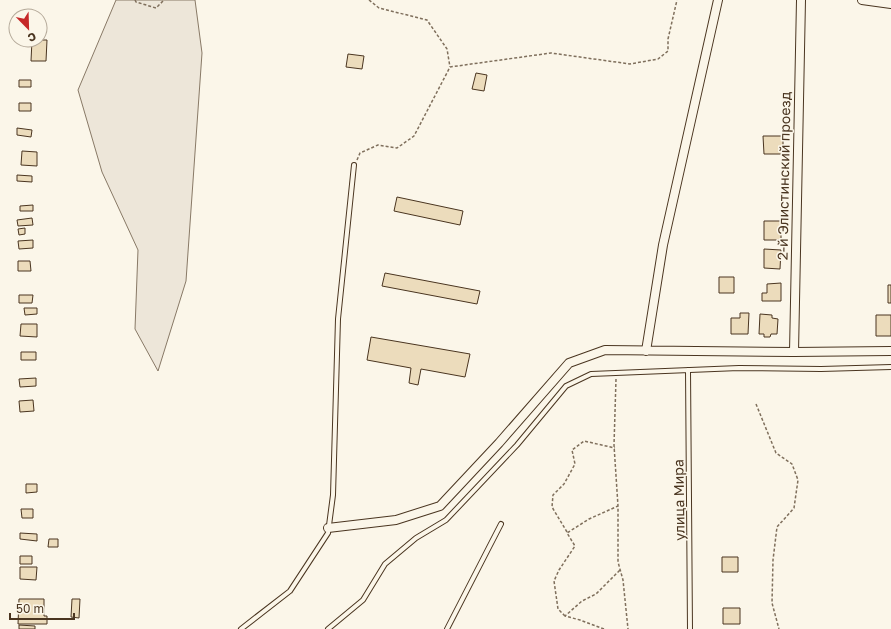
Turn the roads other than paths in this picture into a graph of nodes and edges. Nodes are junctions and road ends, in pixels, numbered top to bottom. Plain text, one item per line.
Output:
1 (718, 0) edge
2 (801, 0) edge
3 (862, 0) edge
4 (891, 4) edge
5 (354, 165) road end
6 (646, 351) junction
7 (891, 351) edge
8 (794, 352) junction
9 (891, 367) edge
10 (688, 370) junction
11 (500, 524) dead end
12 (328, 528) junction
13 (240, 629) edge
14 (328, 629) edge
15 (447, 629) edge
16 (690, 629) edge

1 - 6 street
2 - 8 street, 2-й Элистинский проезд
3 - 4 street
5 - 12 lane
6 - 8 street
6 - 12 street
7 - 8 street
9 - 10 lane
10 - 14 lane
10 - 16 lane, улица Мира
11 - 15 lane
12 - 13 lane

